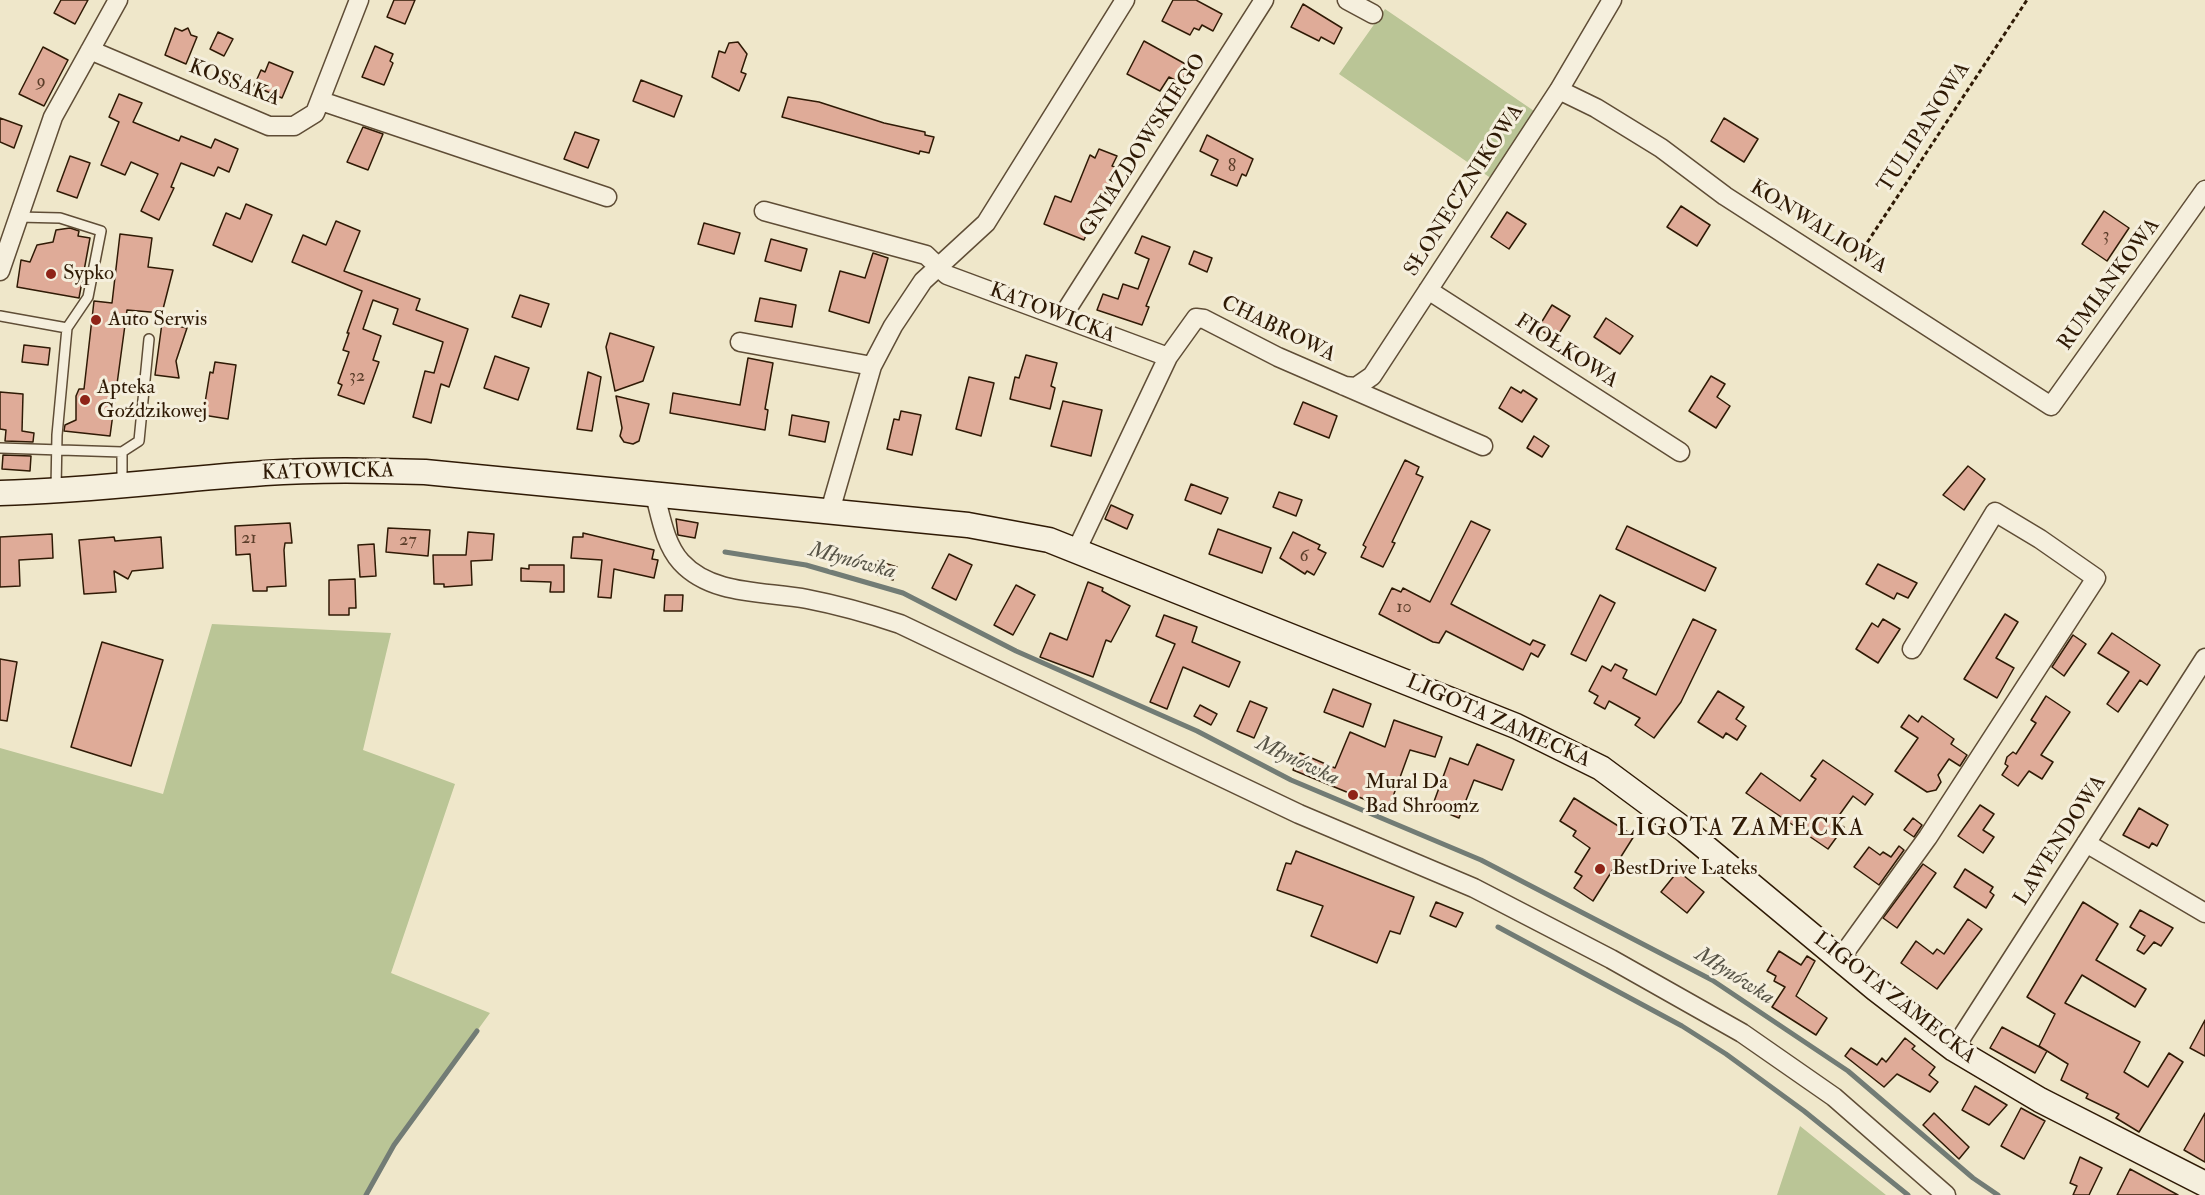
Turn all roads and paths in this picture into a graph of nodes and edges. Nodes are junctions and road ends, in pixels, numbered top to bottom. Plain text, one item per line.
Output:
1 (118, 0) edge
2 (359, 0) edge
3 (1125, 0) edge
4 (1264, 0) edge
5 (1347, 0) edge
6 (1612, 0) edge
7 (2027, 0) edge
8 (1373, 14) dead end
9 (90, 50) junction
10 (1559, 90) junction
11 (321, 101) junction
12 (2205, 190) edge
13 (607, 197) dead end
14 (764, 211) dead end
15 (17, 217) junction
16 (939, 266) junction
17 (0, 271) edge
18 (1845, 271) junction
19 (1428, 290) junction
20 (0, 316) edge
21 (1062, 317) junction
22 (68, 328) junction
23 (149, 339) dead end
24 (740, 342) dead end
25 (1168, 357) junction
26 (872, 366) junction
27 (1342, 386) junction
28 (2051, 406) joint
29 (1483, 446) dead end
30 (0, 448) edge
31 (56, 450) junction
32 (122, 452) junction
33 (1680, 452) dead end
34 (122, 485) junction
35 (56, 491) junction
36 (0, 493) edge
37 (655, 495) junction
38 (830, 511) junction
39 (1076, 551) junction
40 (1912, 649) dead end
41 (2205, 658) edge
42 (2086, 843) junction
43 (2205, 913) edge
44 (1840, 959) junction
45 (1954, 1049) junction
46 (2205, 1184) edge
47 (1946, 1195) edge

1 - 9 street
2 - 11 street, KOSSAKA
3 - 16 street
4 - 21 street, GNIAZDOWSKIEGO
5 - 8 street
6 - 10 street, SŁONECZNIKOWA
7 - 18 path, TULIPANOWA
9 - 11 street, KOSSAKA
9 - 15 street
10 - 18 street, KONWALIOWA
10 - 19 street, SŁONECZNIKOWA
11 - 13 street
12 - 28 street, RUMIANKOWA
14 - 16 street, KATOWICKA
15 - 17 street
15 - 22 lane
16 - 21 street, KATOWICKA
16 - 26 street
18 - 28 street, KONWALIOWA
19 - 27 street, SŁONECZNIKOWA
19 - 33 street, FIOŁKOWA
20 - 22 lane
21 - 25 street, KATOWICKA
22 - 31 lane
23 - 32 lane
24 - 26 street
25 - 27 street, CHABROWA
25 - 39 street, CHABROWA
26 - 38 street
27 - 29 street, CHABROWA
30 - 31 lane
31 - 32 lane
31 - 35 lane
32 - 34 lane
34 - 35 main road, KATOWICKA
34 - 37 main road, KATOWICKA
35 - 36 main road, KATOWICKA
37 - 38 main road, KATOWICKA
37 - 47 street
38 - 39 main road, LIGOTA ZAMECKA
39 - 44 main road, LIGOTA ZAMECKA
40 - 44 street
41 - 42 street, LAWENDOWA
42 - 43 street
42 - 45 street, LAWENDOWA
44 - 45 main road, LIGOTA ZAMECKA
45 - 46 main road, LIGOTA ZAMECKA

